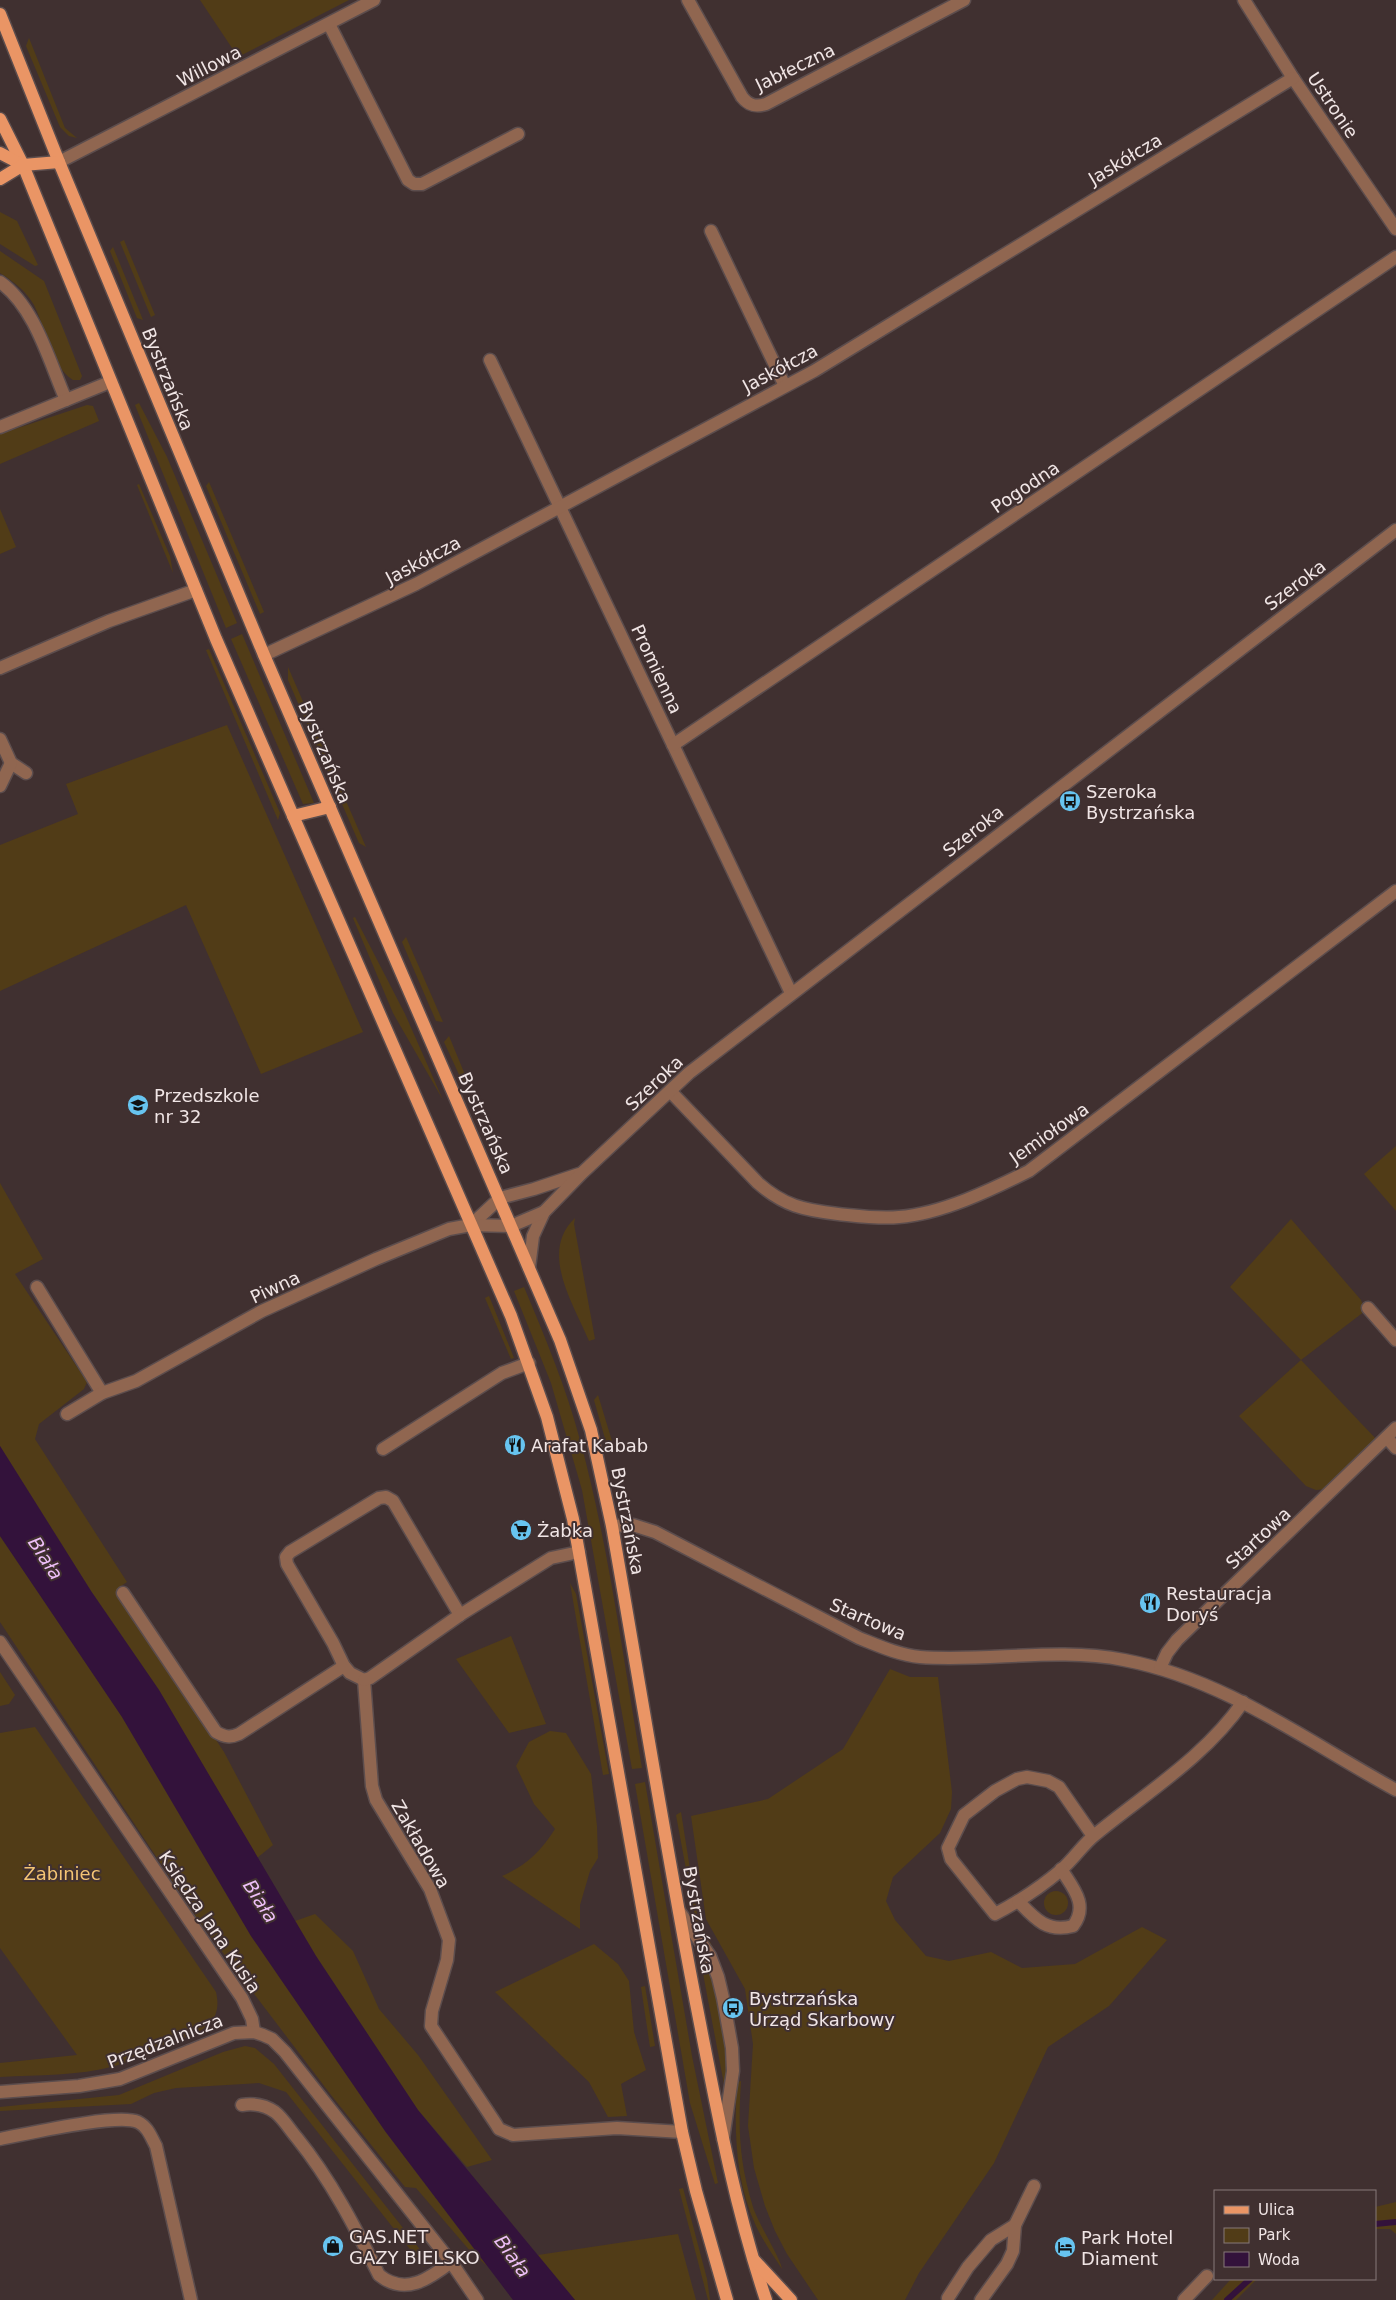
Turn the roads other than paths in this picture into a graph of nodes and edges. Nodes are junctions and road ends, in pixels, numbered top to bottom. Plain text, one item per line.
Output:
1 (374, 0) edge
2 (688, 0) edge
3 (964, 0) edge
4 (1244, 0) edge
5 (0, 14) edge
6 (329, 24) junction
7 (1293, 78) junction
8 (0, 119) edge
9 (518, 134) dead end
10 (0, 153) edge
11 (59, 162) junction
12 (23, 165) junction
13 (0, 179) edge
14 (1396, 229) edge
15 (712, 231) dead end
16 (1396, 257) edge
17 (0, 282) edge
18 (490, 360) dead end
19 (110, 382) junction
20 (784, 386) junction
21 (66, 400) junction
22 (0, 427) edge
23 (560, 506) junction
24 (1396, 530) edge
25 (196, 590) junction
26 (264, 655) junction
27 (0, 668) edge
28 (0, 739) edge
29 (674, 745) junction
30 (11, 763) junction
31 (26, 773) dead end
32 (0, 786) edge
33 (330, 807) junction
34 (293, 816) junction
35 (1396, 890) edge
36 (791, 993) junction
37 (670, 1091) junction
38 (582, 1173) junction
39 (500, 1198) junction
40 (544, 1212) junction
41 (471, 1225) junction
42 (511, 1226) junction
43 (529, 1268) junction
44 (37, 1287) dead end
45 (1368, 1308) dead end
46 (1396, 1340) edge
47 (529, 1363) junction
48 (102, 1393) junction
49 (67, 1414) dead end
50 (1396, 1428) edge
51 (1387, 1438) junction
52 (1396, 1448) edge
53 (383, 1449) dead end
54 (612, 1526) junction
55 (579, 1552) junction
56 (122, 1593) dead end
57 (460, 1615) junction
58 (0, 1642) edge
59 (344, 1666) junction
60 (1160, 1668) junction
61 (364, 1680) junction
62 (1243, 1702) junction
63 (1396, 1790) edge
64 (1093, 1836) junction
65 (1061, 1869) junction
66 (1018, 1901) junction
67 (679, 1911) junction
68 (254, 2032) junction
69 (0, 2092) edge
70 (242, 2106) dead end
71 (682, 2132) junction
72 (0, 2139) edge
73 (722, 2141) junction
74 (1034, 2186) dead end
75 (1015, 2225) junction
76 (752, 2257) junction
77 (451, 2262) junction
78 (1207, 2276) dead end
79 (725, 2298) edge
80 (948, 2298) dead end
81 (191, 2300) edge
82 (477, 2300) edge
83 (766, 2300) edge
84 (791, 2300) edge
85 (981, 2300) edge
86 (1184, 2300) edge

1 - 6 street, Willowa
2 - 3 street, Jabłeczna
4 - 7 street, Ustronie
5 - 11 main road, Bystrzańska
6 - 9 street
6 - 11 street, Willowa
7 - 14 street, Ustronie
7 - 20 street, Jaskółcza
8 - 12 main road
10 - 12 main road
11 - 12 main road
11 - 26 main road, Bystrzańska
12 - 13 main road
12 - 19 main road
15 - 20 street
16 - 29 street, Pogodna
17 - 21 street
18 - 23 street, Promienna
19 - 21 street
19 - 25 main road
20 - 23 street, Jaskółcza
21 - 22 street
23 - 26 street, Jaskółcza
23 - 29 street, Promienna
24 - 36 street, Szeroka
25 - 27 street
25 - 34 main road
26 - 33 main road, Bystrzańska
28 - 30 street
29 - 36 street, Promienna
30 - 31 street
30 - 32 street
33 - 34 main road
33 - 39 main road, Bystrzańska
34 - 41 main road
35 - 37 street, Jemiołowa
36 - 37 street, Szeroka
37 - 38 street, Szeroka
38 - 39 street, Szeroka
38 - 40 street, Szeroka
39 - 41 street
39 - 42 main road, Bystrzańska
40 - 42 street, Szeroka
40 - 43 street, Szeroka
41 - 42 street, Szeroka
41 - 47 main road
41 - 48 street, Piwna
42 - 43 main road, Bystrzańska
43 - 54 main road, Bystrzańska
44 - 48 street
45 - 46 street
47 - 53 street
47 - 55 main road
48 - 49 street, Piwna
50 - 51 street, Startowa
51 - 52 street
51 - 60 street, Startowa
54 - 60 street, Startowa
54 - 67 main road, Bystrzańska
55 - 57 street
55 - 71 main road
56 - 59 street
57 - 59 street
57 - 61 street
58 - 68 street, Księdza Jana Kusia
59 - 61 street
60 - 62 street, Startowa
61 - 71 street, Zakładowa
62 - 63 street, Startowa
62 - 64 street
64 - 65 street
64 - 66 street
65 - 66 street
65 - 66 street
67 - 73 main road, Bystrzańska
67 - 73 street
68 - 69 street, Przędzalnicza
68 - 77 street
70 - 77 street
71 - 79 main road
72 - 81 street
73 - 76 main road, Bystrzańska
74 - 75 street
75 - 80 street
75 - 85 street
76 - 83 main road, Bystrzańska
76 - 84 main road
77 - 82 street
78 - 86 street

